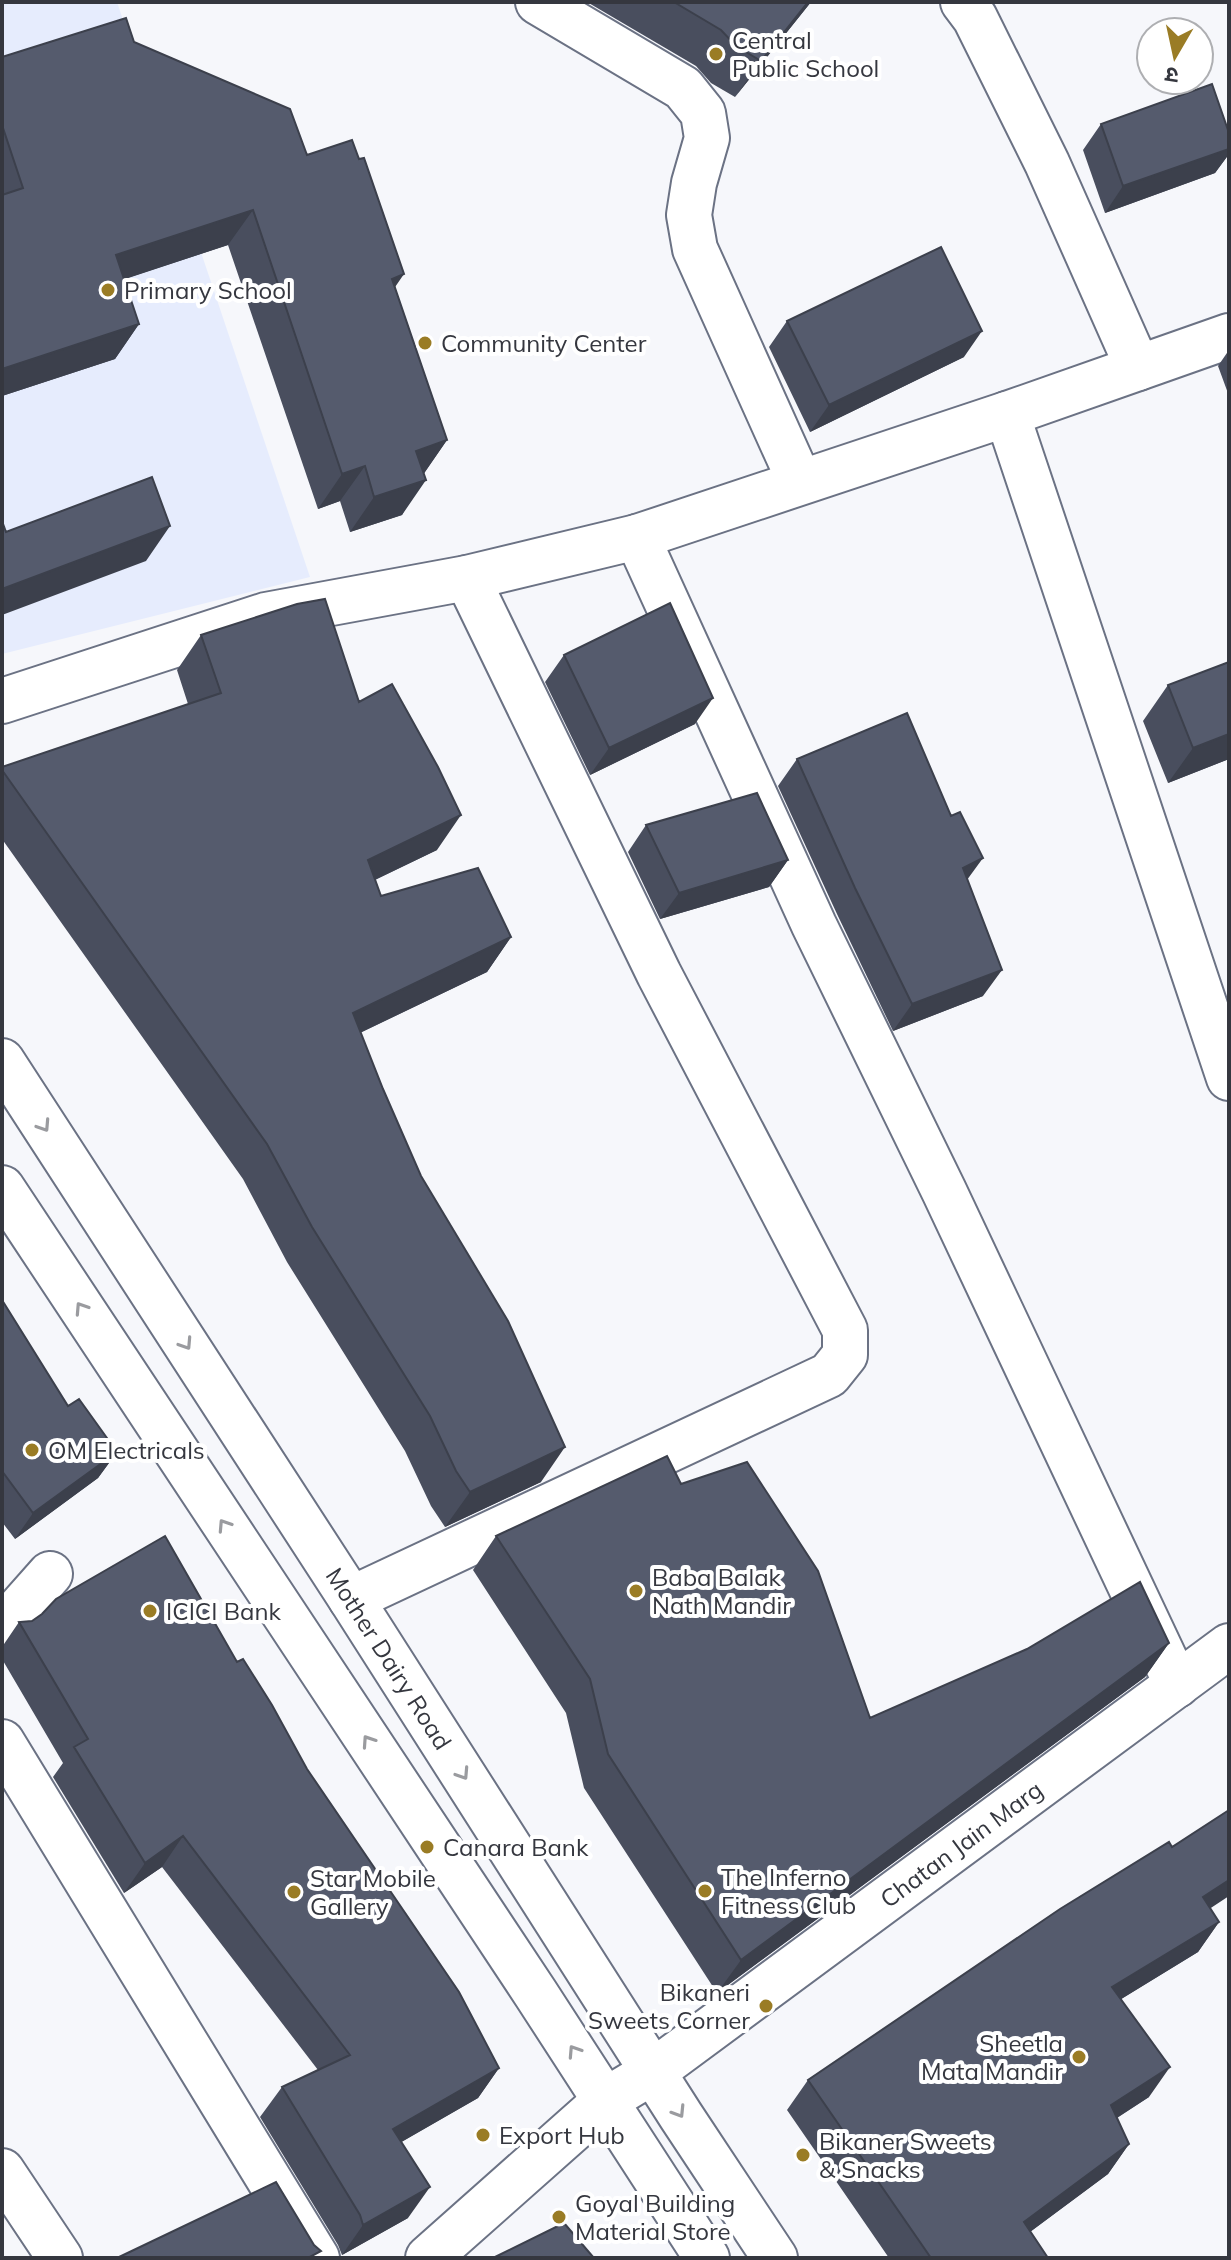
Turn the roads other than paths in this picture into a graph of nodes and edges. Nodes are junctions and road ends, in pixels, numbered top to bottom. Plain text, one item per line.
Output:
1 (538, 2) edge
2 (963, 2) edge
3 (1229, 336) edge
4 (1138, 368) junction
5 (1007, 414) junction
6 (800, 482) junction
7 (637, 537) junction
8 (467, 578) junction
9 (2, 701) edge
10 (2, 1061) edge
11 (1229, 1078) edge
12 (2, 1188) edge
13 (50, 1574) dead end
14 (351, 1599) junction
15 (2, 1628) edge
16 (1229, 1646) edge
17 (1177, 1685) junction
18 (2, 1742) edge
19 (654, 2071) junction
20 (606, 2100) junction
21 (2, 2171) edge
22 (60, 2258) edge
23 (317, 2258) edge
24 (428, 2258) edge
25 (707, 2258) edge
26 (775, 2258) edge

1 - 6 street
2 - 4 street
3 - 4 street
4 - 5 street
5 - 6 street
5 - 11 street
6 - 7 street
7 - 8 street
7 - 17 street
8 - 9 street
8 - 14 street
10 -> 14 street, Mother Dairy Road
20 -> 12 street
13 - 15 street
14 -> 19 street, Mother Dairy Road
16 - 17 street, Chatan Jain Marg
17 - 19 street, Chatan Jain Marg
18 - 23 street
19 - 20 street, Chatan Jain Marg
19 -> 26 street, Mother Dairy Road
20 - 24 street, Chatan Jain Marg
20 - 25 street
21 - 22 street

